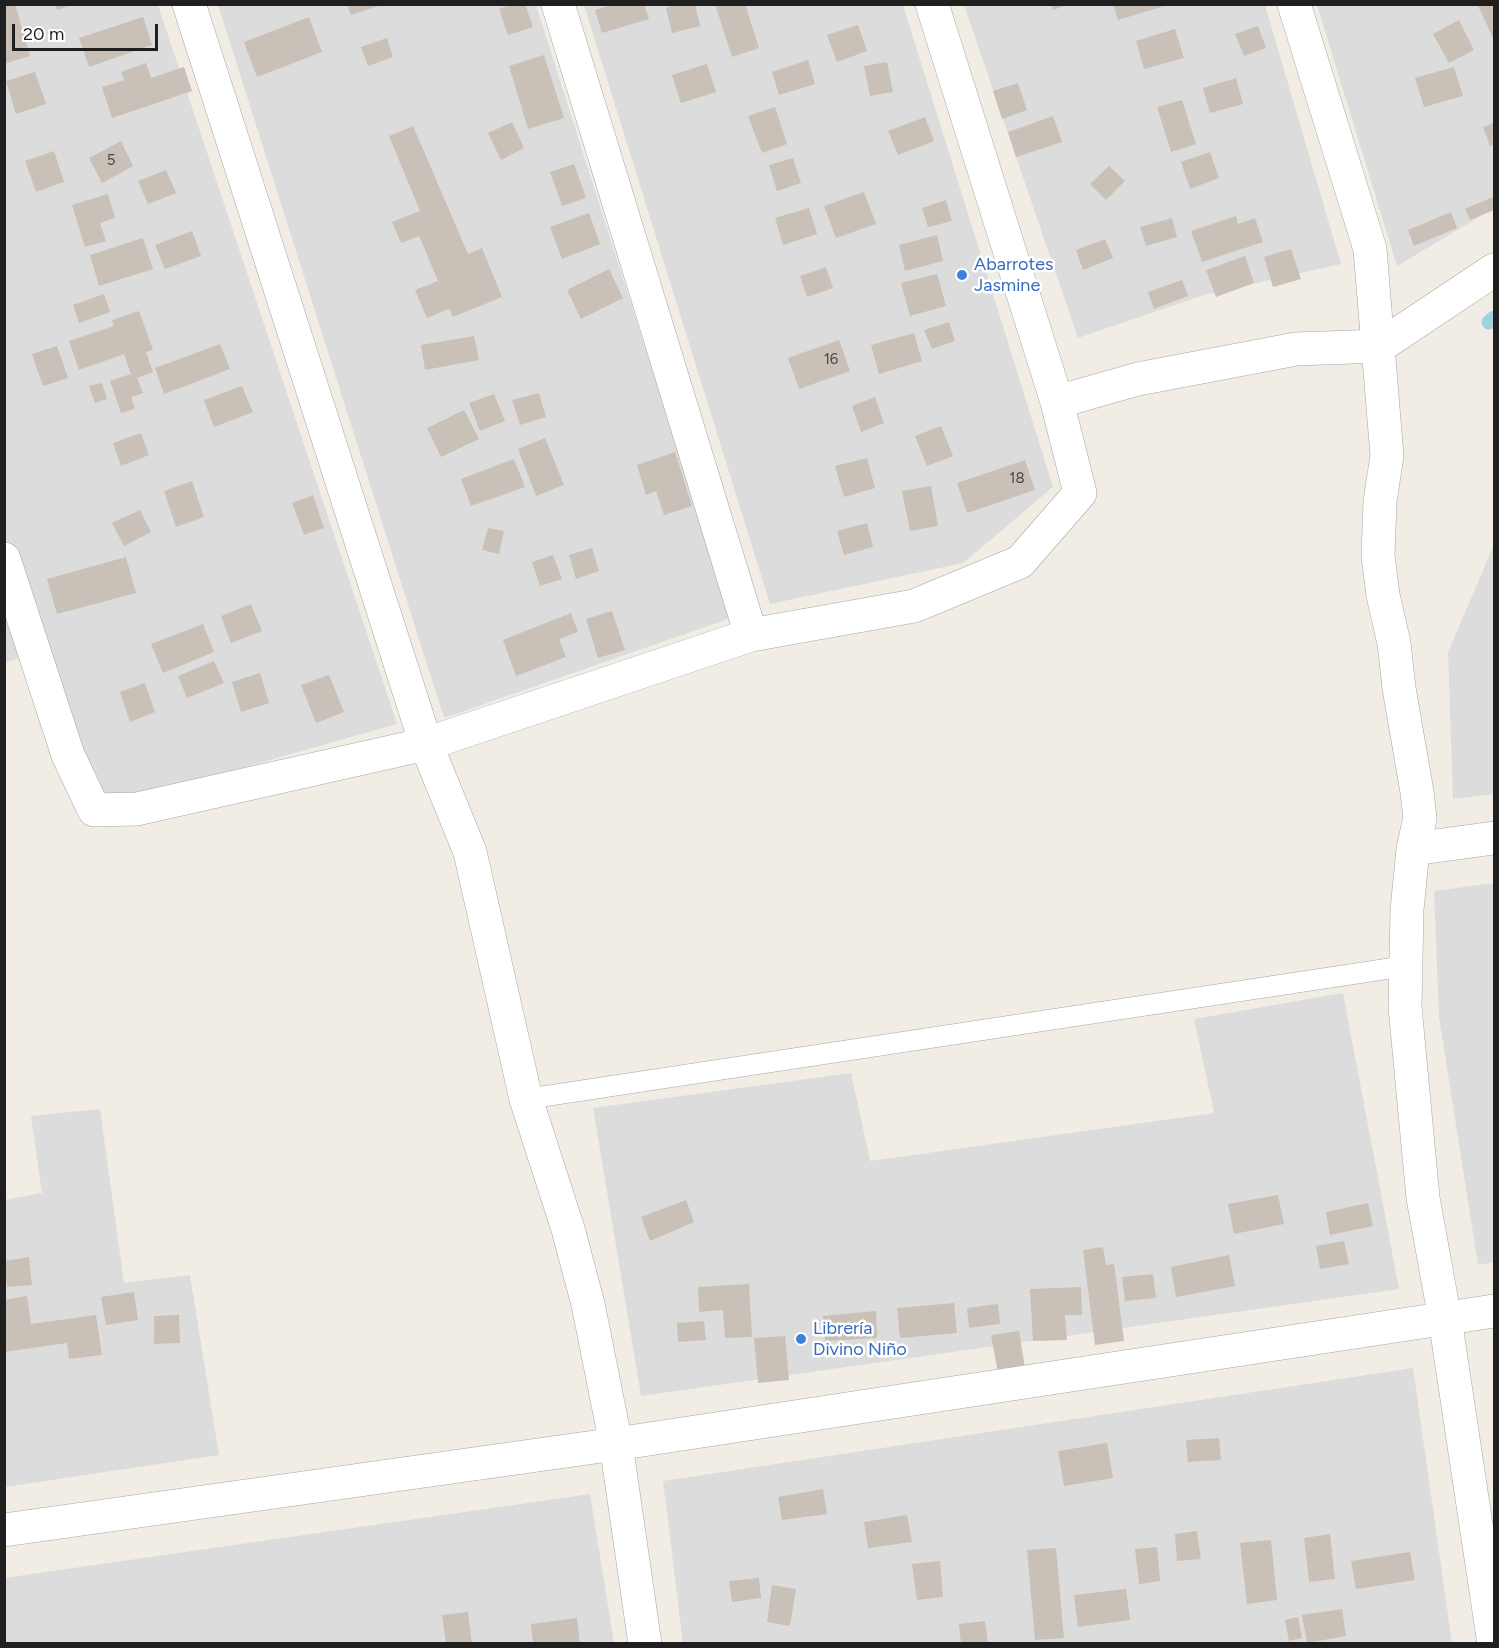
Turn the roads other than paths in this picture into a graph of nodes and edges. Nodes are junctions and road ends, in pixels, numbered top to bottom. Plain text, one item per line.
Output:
1 (189, 4) edge
2 (558, 4) edge
3 (932, 4) edge
4 (1294, 4) edge
5 (1494, 270) edge
6 (1380, 346) junction
7 (1057, 402) junction
8 (4, 559) edge
9 (751, 635) junction
10 (426, 744) junction
11 (1494, 838) edge
12 (1413, 849) junction
13 (1406, 966) junction
14 (526, 1099) junction
15 (1494, 1311) edge
16 (1445, 1319) junction
17 (616, 1444) junction
18 (4, 1530) edge
19 (645, 1644) edge
20 (1494, 1644) edge

1 - 10 street
2 - 9 street
3 - 7 street
4 - 6 street
5 - 6 street
6 - 7 street
6 - 12 street
7 - 9 street
8 - 10 street
9 - 10 street
10 - 14 street
11 - 12 street
12 - 13 street
13 - 14 lane
13 - 16 street
14 - 17 street
15 - 16 street
16 - 17 street
16 - 20 street
17 - 18 street
17 - 19 street

